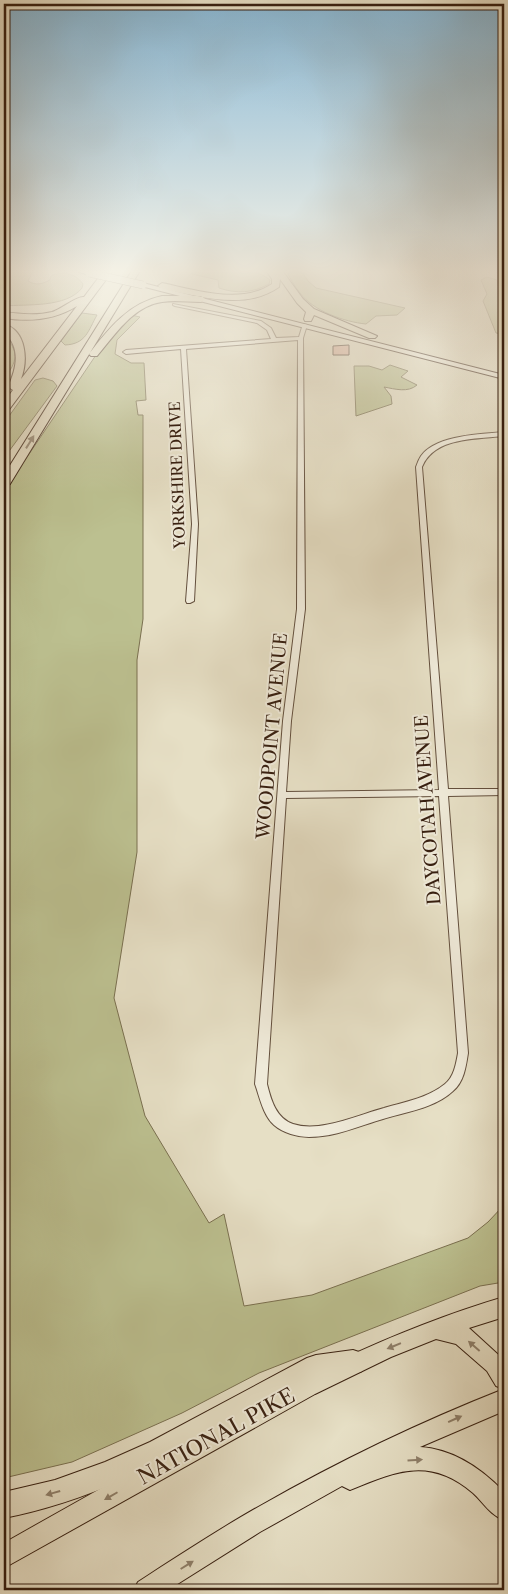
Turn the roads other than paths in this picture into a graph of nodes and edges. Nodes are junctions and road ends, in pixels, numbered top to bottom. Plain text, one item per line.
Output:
1 (17, 343) edge
2 (54, 343) edge
3 (91, 343) edge
4 (105, 343) edge
5 (244, 343) edge
6 (301, 343) edge
7 (392, 343) edge
8 (396, 343) edge
9 (183, 348) junction
10 (126, 352) dead end
11 (493, 374) junction
12 (504, 376) edge
13 (57, 398) junction
14 (4, 403) edge
15 (4, 409) edge
16 (504, 434) edge
17 (4, 484) edge
18 (190, 601) dead end
19 (443, 792) junction
20 (504, 792) edge
21 (282, 795) junction
22 (300, 1132) joint
23 (504, 1307) edge
24 (435, 1329) junction
25 (353, 1362) junction
26 (504, 1378) edge
27 (504, 1400) edge
28 (286, 1503) junction
29 (4, 1505) edge
30 (504, 1509) edge
31 (4, 1556) edge
32 (146, 1590) edge

1 - 14 highway
2 - 15 highway
3 - 13 highway
4 - 13 highway
5 - 9 street
6 - 21 street, WOODPOINT AVENUE
7 - 11 main road
8 - 11 main road
9 - 10 street
9 - 18 street, YORKSHIRE DRIVE
11 - 12 main road
17 -> 13 highway
16 - 19 street, DAYCOTAH AVENUE
19 - 20 street
19 - 21 street
19 - 22 street, DAYCOTAH AVENUE
21 - 22 street, WOODPOINT AVENUE
23 - 24 main road
24 -> 25 main road, NATIONAL PIKE
26 -> 24 main road
25 -> 29 highway
25 -> 31 main road, NATIONAL PIKE
28 -> 27 main road
28 -> 30 main road
32 -> 28 main road

